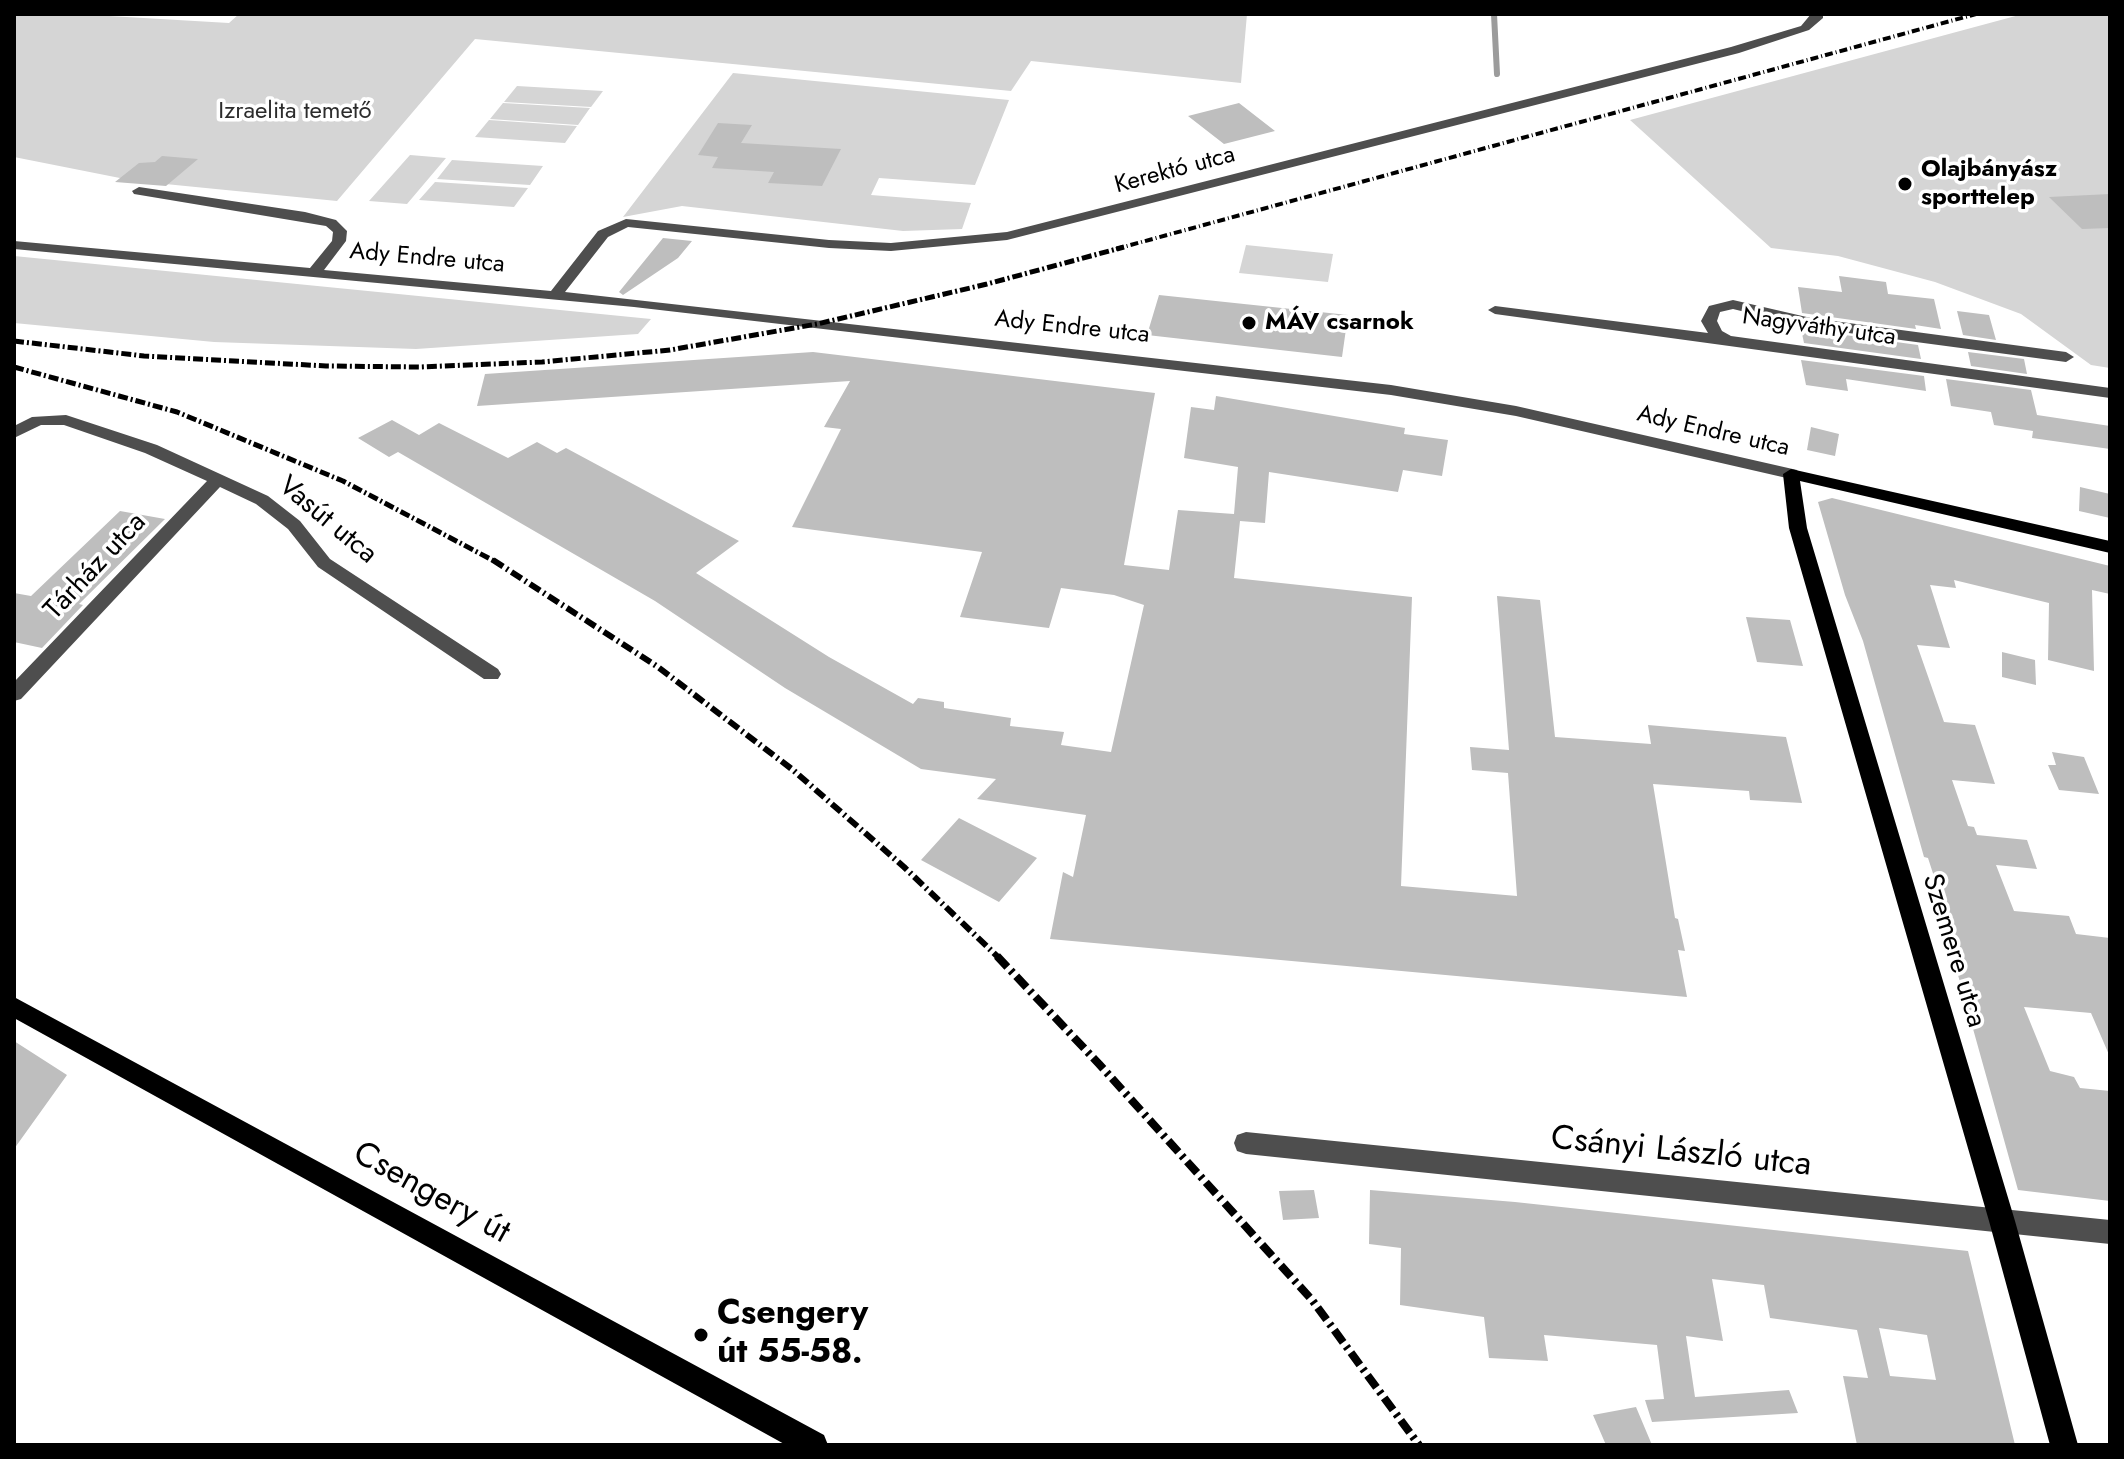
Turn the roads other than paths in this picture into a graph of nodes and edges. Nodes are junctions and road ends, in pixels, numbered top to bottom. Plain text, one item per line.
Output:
1 (1817, 14) edge
2 (139, 191) dead end
3 (14, 245) edge
4 (314, 273) junction
5 (555, 295) junction
6 (1495, 310) dead end
7 (1726, 340) junction
8 (2066, 357) dead end
9 (2110, 393) edge
10 (18, 429) edge
11 (1791, 474) junction
12 (218, 479) junction
13 (2110, 547) edge
14 (491, 674) dead end
15 (14, 694) edge
16 (14, 1007) edge
17 (1246, 1143) dead end
18 (2002, 1221) junction
19 (2110, 1232) edge
20 (814, 1445) edge
21 (2064, 1445) edge

1 - 5 street, Kerektó utca
2 - 4 street
3 - 4 street, Ady Endre utca
4 - 5 street, Ady Endre utca
5 - 11 street, Ady Endre utca
6 - 7 street
7 - 8 street, Nagyváthy utca
7 - 9 street, Nagyváthy utca
10 - 12 street, Vasút utca
11 - 13 main road, Ady Endre utca
11 - 18 main road, Szemere utca
12 - 14 street, Vasút utca
12 - 15 street, Tárház utca
16 - 20 main road, Csengery út
17 - 18 street, Csányi László utca
18 - 19 street, Csányi László utca
18 - 21 main road, Szemere utca

